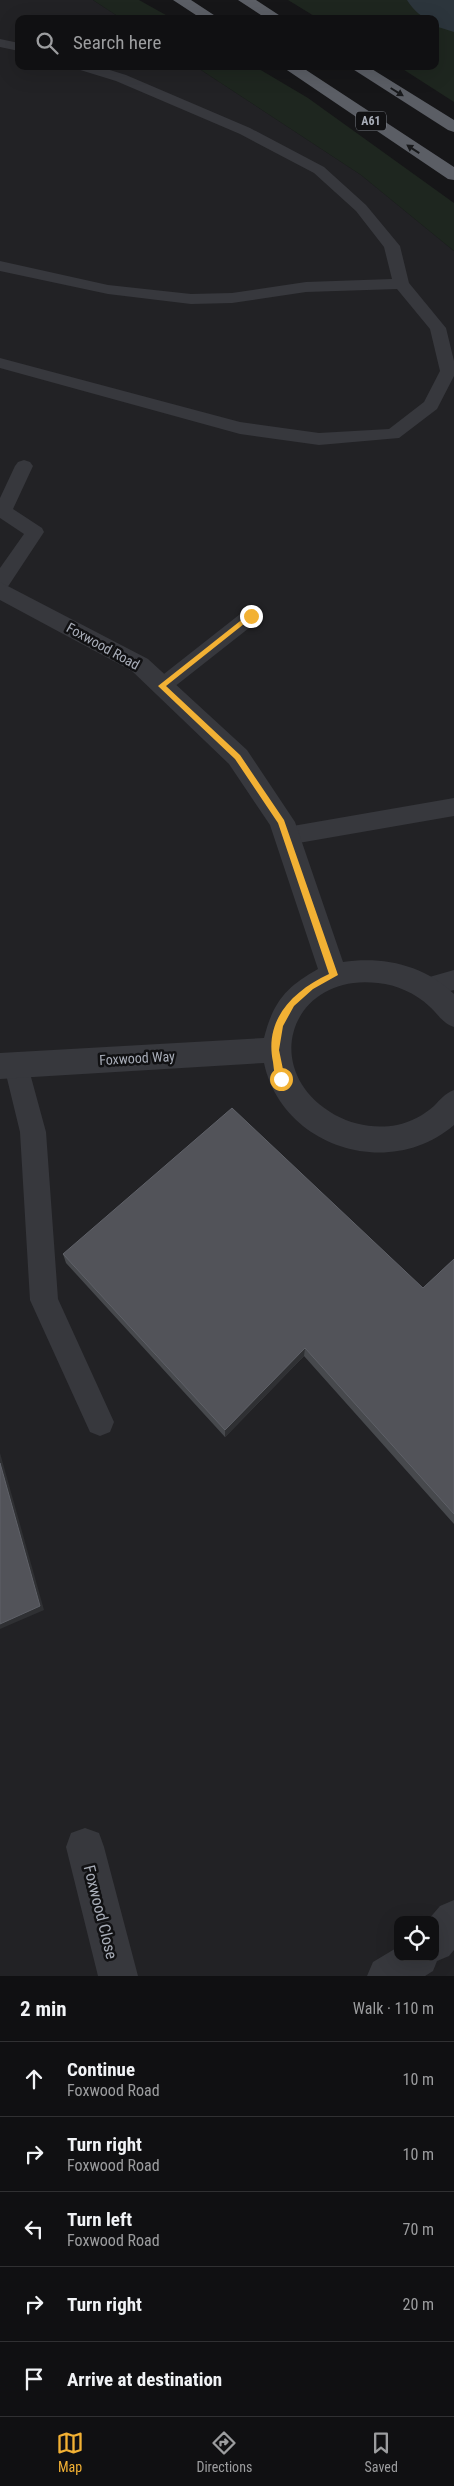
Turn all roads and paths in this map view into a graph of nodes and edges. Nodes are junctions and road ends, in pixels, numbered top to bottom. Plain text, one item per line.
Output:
1 (180, 0) edge
2 (245, 0) edge
3 (205, 15) edge
4 (271, 15) edge
5 (0, 43) edge
6 (15, 46) edge
7 (95, 70) edge
8 (295, 70) edge
9 (362, 70) edge
10 (454, 127) edge
11 (454, 176) edge
12 (0, 266) edge
13 (401, 284) junction
14 (0, 363) edge
15 (24, 466) dead end
16 (0, 583) edge
17 (0, 590) edge
18 (251, 616) dead end
19 (162, 686) junction
20 (454, 807) edge
21 (288, 836) junction
22 (334, 975) junction
23 (454, 980) edge
24 (427, 987) junction
25 (454, 1015) edge
26 (275, 1050) junction
27 (8, 1066) edge
28 (453, 1109) edge
29 (100, 1422) dead end
30 (85, 1847) dead end
31 (454, 1920) edge
32 (439, 1937) edge
33 (411, 1961) edge
34 (118, 1976) edge
35 (387, 1976) edge

1 - 3 highway
2 - 4 highway
5 - 6 lane
7 - 13 lane
11 -> 8 highway, A61
9 -> 10 highway
12 - 13 lane
13 - 14 lane
15 - 16 lane
17 - 19 street, Foxwood Road
18 - 19 lane
19 - 21 street, Foxwood Road
20 - 21 lane
21 - 22 street, Foxwood Road
22 - 24 street
22 - 26 street
23 - 24 lane
24 - 25 street
26 - 27 street, Foxwood Way
26 - 28 street
27 - 29 lane
30 - 34 street, Foxwood Close
31 - 32 street
33 - 35 street

